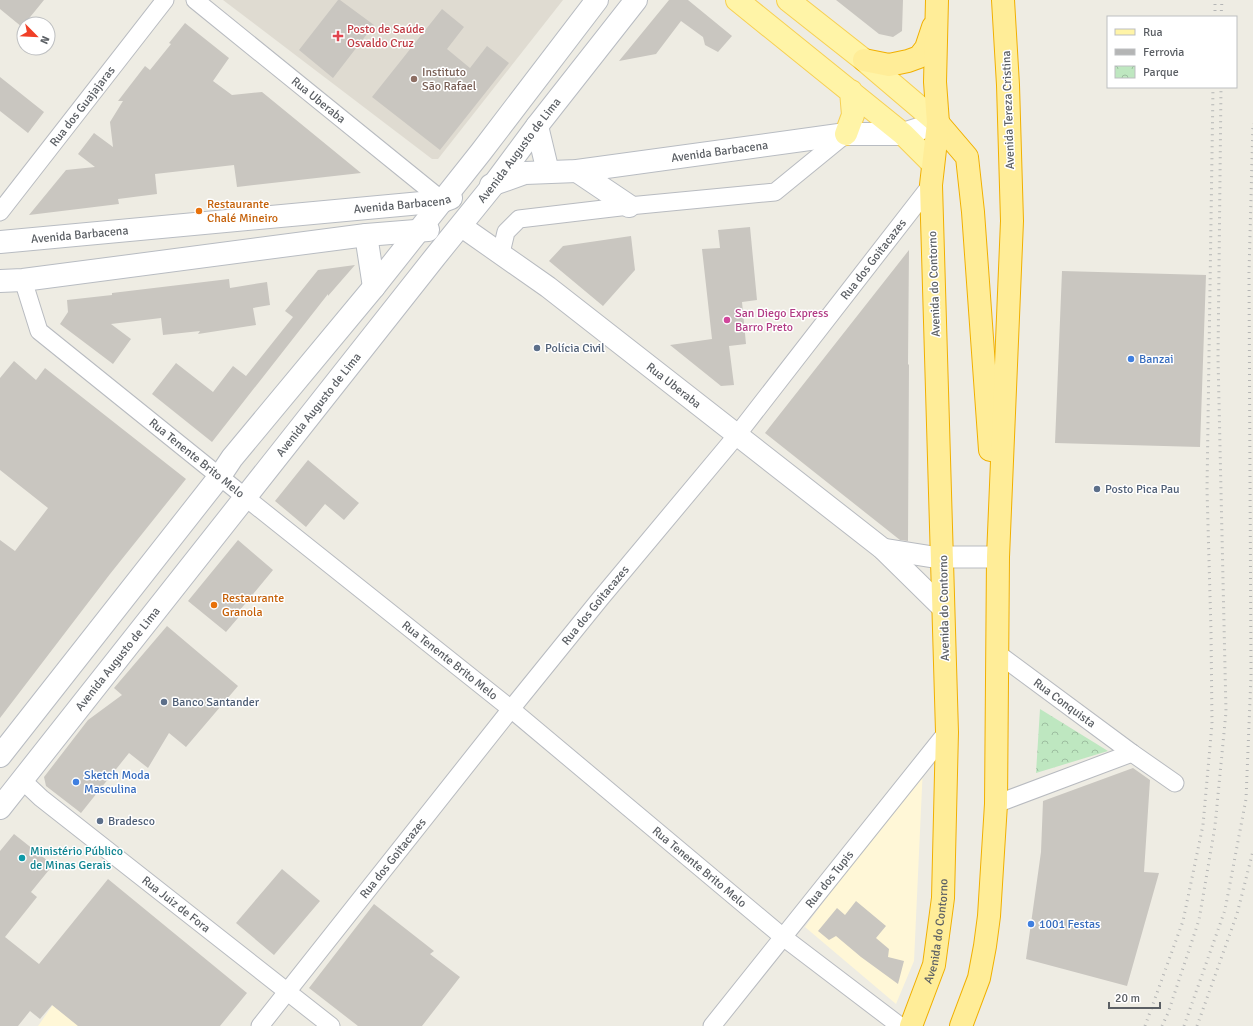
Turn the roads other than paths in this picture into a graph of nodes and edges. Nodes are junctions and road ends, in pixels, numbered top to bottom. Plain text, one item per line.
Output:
1 (165, 0) edge
2 (195, 0) edge
3 (597, 0) edge
4 (636, 0) edge
5 (737, 0) edge
6 (788, 0) edge
7 (1003, 0) edge
8 (937, 9) edge
9 (864, 60) junction
10 (851, 91) junction
11 (938, 123) junction
12 (536, 126) junction
13 (846, 134) junction
14 (903, 134) junction
15 (577, 171) junction
16 (548, 172) junction
17 (932, 174) junction
18 (494, 184) junction
19 (443, 201) junction
20 (629, 206) junction
21 (0, 212) edge
22 (461, 226) junction
23 (418, 231) junction
24 (366, 235) junction
25 (0, 242) edge
26 (500, 253) junction
27 (23, 280) junction
28 (0, 281) edge
29 (374, 287) junction
30 (737, 435) junction
31 (220, 476) junction
32 (245, 497) junction
33 (883, 548) junction
34 (998, 557) junction
35 (943, 558) junction
36 (943, 608) junction
37 (998, 653) junction
38 (511, 709) junction
39 (947, 732) junction
40 (1132, 753) junction
41 (0, 756) edge
42 (22, 780) junction
43 (1175, 783) dead end
44 (996, 804) junction
45 (0, 808) edge
46 (783, 937) junction
47 (287, 991) junction
48 (260, 1026) edge
49 (331, 1026) edge
50 (712, 1026) edge
51 (900, 1026) edge
52 (911, 1026) edge
53 (961, 1026) edge

1 - 21 street, Rua dos Guajajaras
2 - 19 street, Rua Uberaba
3 - 19 main road
4 - 12 main road, Avenida Augusto de Lima
5 - 10 main road
6 - 9 main road
7 - 34 highway, Avenida Tereza Cristina
8 - 9 highway
8 - 11 highway
9 - 11 main road
10 - 13 main road
10 - 14 main road
11 - 14 main road, Avenida Barbacena
11 - 17 highway
11 - 34 highway
12 - 16 main road
12 - 18 main road, Avenida Augusto de Lima
13 - 14 main road, Avenida Barbacena
13 - 15 main road, Avenida Barbacena
13 - 20 street
14 - 17 main road
15 - 16 main road, Avenida Barbacena
15 - 20 main road
16 - 18 main road, Avenida Barbacena
17 - 30 street, Rua dos Goitacazes
17 - 35 highway, Avenida do Contorno
18 - 19 main road, Avenida Barbacena
18 - 22 main road, Avenida Augusto de Lima
19 - 23 main road
19 - 25 main road, Avenida Barbacena
20 - 26 street
22 - 23 main road
22 - 26 street, Rua Uberaba
22 - 32 main road, Avenida Augusto de Lima
23 - 24 main road
23 - 29 main road
24 - 27 main road
24 - 29 main road
26 - 30 street, Rua Uberaba
27 - 28 main road
27 - 31 street, Rua Tenente Brito Melo
29 - 31 main road
30 - 33 street, Rua Uberaba
30 - 38 street, Rua dos Goitacazes
31 - 32 street, Rua Tenente Brito Melo
31 - 41 main road
32 - 38 street, Rua Tenente Brito Melo
32 - 42 main road, Avenida Augusto de Lima
33 - 35 street, Rua Uberaba
33 - 36 street, Rua Uberaba
34 - 35 street, Rua Uberaba
34 - 37 highway
35 - 36 highway, Avenida do Contorno
36 - 39 highway, Avenida do Contorno
37 - 40 street, Rua Conquista
37 - 44 highway
38 - 46 street, Rua Tenente Brito Melo
38 - 47 street, Rua dos Goitacazes
39 - 46 street, Rua dos Tupis
39 - 52 highway, Avenida do Contorno
40 - 43 street, Rua Conquista
40 - 44 street
42 - 45 main road, Avenida Augusto de Lima
42 - 47 street, Rua Juiz de Fora
44 - 53 highway
46 - 50 street, Rua dos Tupis
46 - 51 street, Rua Tenente Brito Melo
47 - 48 street, Rua dos Goitacazes
47 - 49 street, Rua Juiz de Fora

